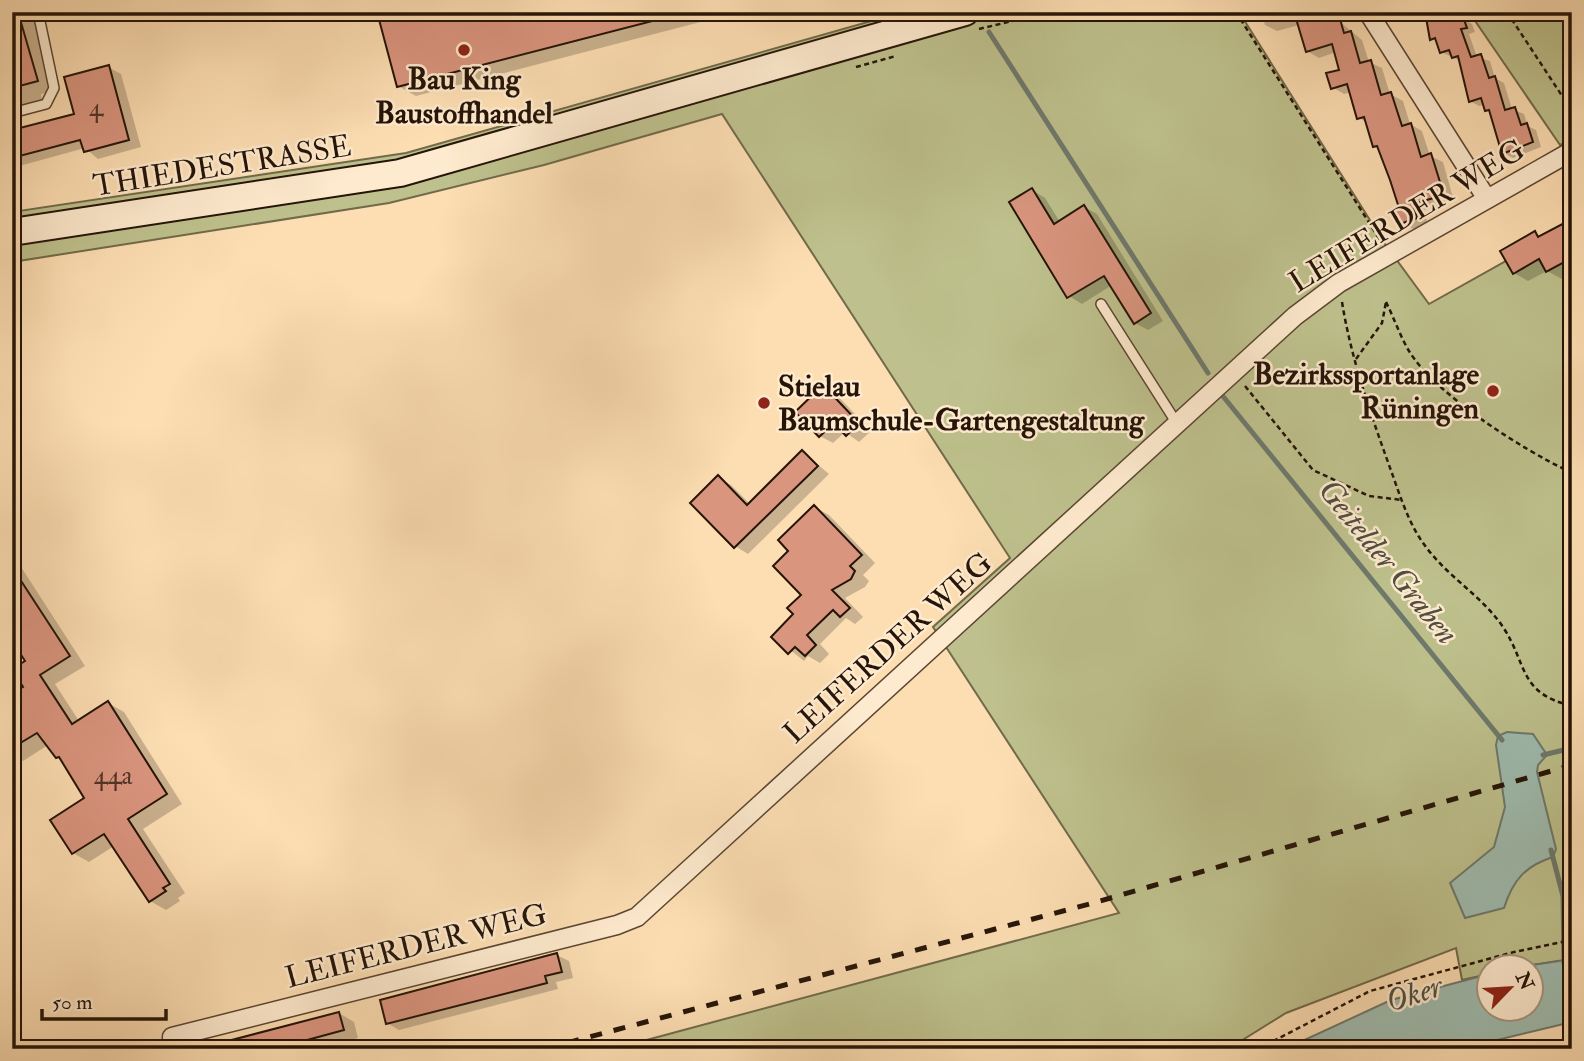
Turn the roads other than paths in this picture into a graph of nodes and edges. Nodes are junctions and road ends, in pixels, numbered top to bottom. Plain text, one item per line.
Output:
1 (38, 12) edge
2 (965, 12) edge
3 (1368, 12) edge
4 (12, 113) edge
5 (1572, 151) edge
6 (1487, 199) junction
7 (12, 232) edge
8 (1101, 304) dead end
9 (1176, 422) junction
10 (172, 1037) road end

1 - 4 lane
2 - 7 street, THIEDESTRASSE
3 - 6 street
5 - 6 street, LEIFERDER WEG
6 - 9 street, LEIFERDER WEG
8 - 9 lane
9 - 10 street, LEIFERDER WEG

